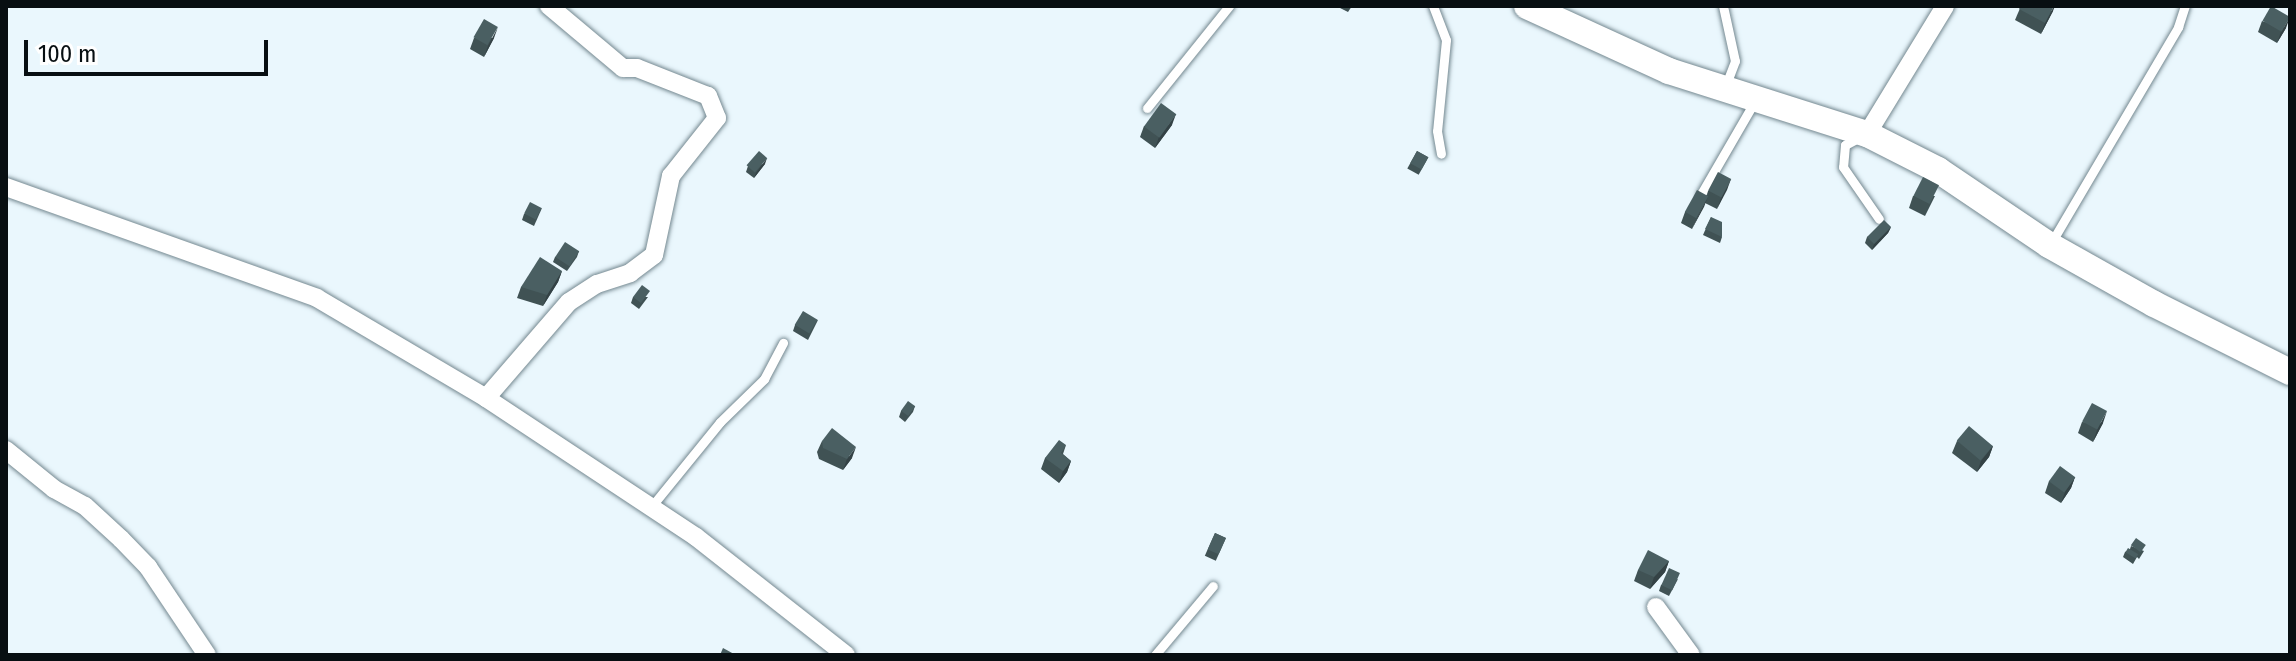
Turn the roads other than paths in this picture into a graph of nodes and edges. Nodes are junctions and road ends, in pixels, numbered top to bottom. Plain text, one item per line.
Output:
1 (549, 6) edge
2 (1229, 6) edge
3 (1433, 6) edge
4 (1527, 6) edge
5 (1723, 6) edge
6 (1945, 6) edge
7 (2185, 6) edge
8 (1725, 89) junction
9 (1756, 98) junction
10 (1147, 108) dead end
11 (1867, 134) junction
12 (1441, 154) dead end
13 (6, 187) edge
14 (1701, 194) edge
15 (1879, 219) dead end
16 (2049, 245) junction
17 (783, 343) dead end
18 (2290, 372) edge
19 (486, 398) junction
20 (6, 450) edge
21 (651, 507) junction
22 (1213, 586) dead end
23 (1656, 607) dead end
24 (207, 655) edge
25 (846, 655) edge
26 (1155, 655) edge
27 (1691, 655) edge

1 - 19 street
2 - 10 lane
3 - 12 lane
4 - 8 street
5 - 8 lane
6 - 11 street
7 - 16 lane
8 - 9 street
9 - 11 street
9 - 14 lane
11 - 15 lane
11 - 16 street
13 - 19 street
16 - 18 street
17 - 21 lane
19 - 21 street
20 - 24 street
21 - 25 street
22 - 26 lane
23 - 27 street

